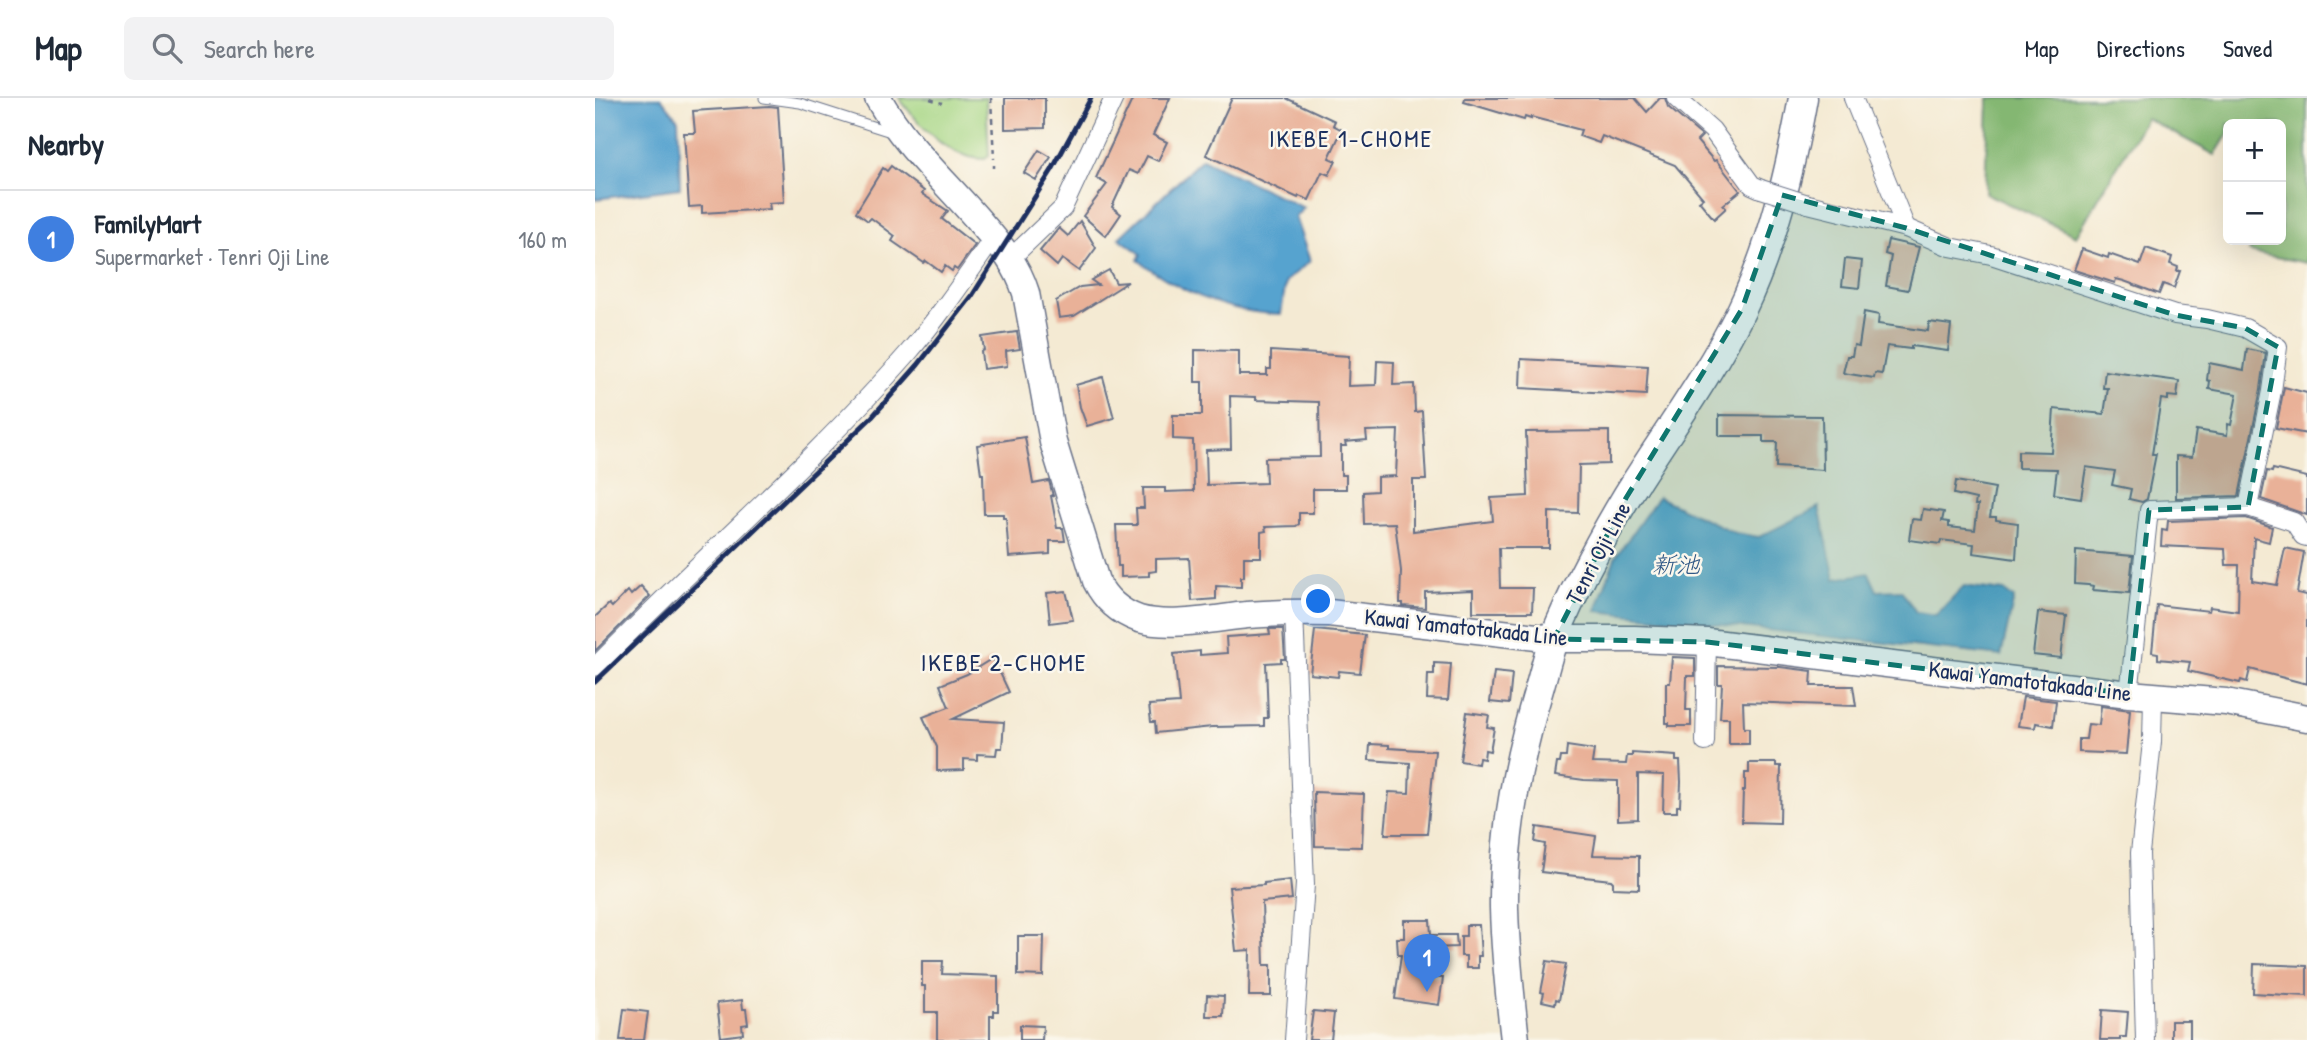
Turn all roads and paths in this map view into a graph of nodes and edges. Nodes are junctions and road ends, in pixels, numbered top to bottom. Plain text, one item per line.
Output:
1 (764, 98) edge
2 (878, 98) edge
3 (991, 98) edge
4 (1114, 98) edge
5 (1676, 98) edge
6 (1803, 98) edge
7 (1853, 98) edge
8 (930, 99) edge
9 (942, 103) dead end
10 (902, 135) junction
11 (994, 159) dead end
12 (1906, 229) junction
13 (994, 237) junction
14 (1011, 258) junction
15 (2248, 507) junction
16 (2307, 537) edge
17 (1294, 612) junction
18 (1554, 639) junction
19 (1707, 642) junction
20 (595, 667) edge
21 (2141, 695) junction
22 (2307, 718) edge
23 (1705, 742) dead end
24 (1294, 1040) edge
25 (1515, 1040) edge
26 (2145, 1040) edge

1 - 10 lane
2 - 10 main road, Kawai Yamatotakada Line
3 - 11 path
4 - 14 street
5 - 12 street, bridge
6 - 18 main road, Tenri Oji Line
7 - 12 street
8 - 9 path
10 - 13 main road, Kawai Yamatotakada Line
12 - 15 street
13 - 14 main road, Kawai Yamatotakada Line
13 - 20 street
14 - 17 main road, Kawai Yamatotakada Line
15 - 16 street
15 - 21 street
17 - 18 main road, Kawai Yamatotakada Line
17 - 24 street
18 - 19 main road, Kawai Yamatotakada Line
18 - 25 main road, Tenri Oji Line
19 - 21 main road, Kawai Yamatotakada Line
19 - 23 street
21 - 22 main road, Kawai Yamatotakada Line
21 - 26 street

